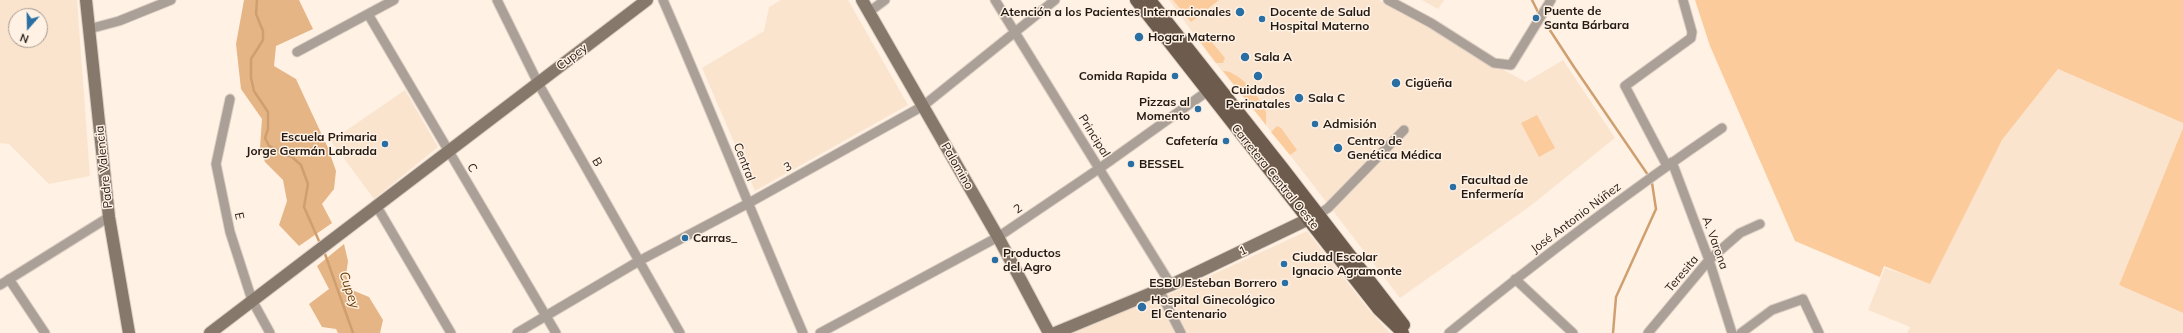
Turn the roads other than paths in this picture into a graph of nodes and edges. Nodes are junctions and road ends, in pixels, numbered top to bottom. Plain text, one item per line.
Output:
1 (86, 0) edge
2 (171, 0) edge
3 (394, 0) edge
4 (497, 0) edge
5 (647, 0) edge
6 (663, 0) edge
7 (862, 0) edge
8 (885, 0) edge
9 (995, 0) edge
10 (1055, 0) edge
11 (1136, 0) edge
12 (1150, 0) edge
13 (1388, 0) edge
14 (1683, 0) edge
15 (1551, 1) edge
16 (869, 12) junction
17 (368, 14) junction
18 (88, 29) junction
19 (1015, 32) junction
20 (296, 52) dead end
21 (538, 83) junction
22 (1212, 88) junction
23 (230, 99) dead end
24 (923, 106) junction
25 (1722, 128) dead end
26 (1404, 130) dead end
27 (448, 150) junction
28 (1670, 164) junction
29 (1100, 168) junction
30 (748, 204) junction
31 (376, 205) junction
32 (1314, 216) junction
33 (110, 217) junction
34 (1760, 224) dead end
35 (998, 238) junction
36 (1709, 260) junction
37 (639, 261) junction
38 (9, 279) junction
39 (1515, 279) junction
40 (0, 285) edge
41 (1171, 285) junction
42 (1159, 290) junction
43 (252, 300) junction
44 (547, 316) junction
45 (45, 333) edge
46 (129, 333) edge
47 (210, 333) edge
48 (270, 333) edge
49 (451, 333) edge
50 (517, 333) edge
51 (556, 333) edge
52 (680, 333) edge
53 (803, 333) edge
54 (820, 333) edge
55 (1049, 333) edge
56 (1055, 333) edge
57 (1181, 333) edge
58 (1403, 333) edge
59 (1410, 333) edge
60 (1449, 333) edge
61 (1573, 333) edge
62 (1648, 333) edge
63 (1732, 333) edge
64 (1741, 333) edge
65 (1819, 333) edge

1 - 18 street, Padre Valencia
2 - 18 street
3 - 17 street
4 - 21 street, B
5 - 21 street, Cupey
6 - 30 street, Central
7 - 16 street, Palomino
8 - 16 street
9 - 19 street, Principal
10 - 19 street, 3
11 - 22 main road, Carretera Central Oeste
12 - 22 main road, Carretera Central Oeste
13 - 15 street
14 - 28 street, A. Varona
16 - 24 street, Palomino
17 - 20 street
17 - 27 street, C
18 - 33 street, Padre Valencia
19 - 24 street, 3
19 - 29 street, Principal
21 - 27 street, Cupey
21 - 37 street, B
22 - 29 street, 2
22 - 32 main road, Carretera Central Oeste
23 - 43 street, E
24 - 30 street, 3
24 - 35 street, Palomino
25 - 28 street, José Antonio Núñez
26 - 32 street, 1
27 - 31 street, Cupey
27 - 44 street, C
28 - 36 street, A. Varona
28 - 39 street, José Antonio Núñez
29 - 35 street, 2
29 - 41 street, Principal
30 - 37 street, 3
30 - 53 street, Central
31 - 43 street, Cupey
31 - 49 street
32 - 41 street, 1
32 - 58 main road, Carretera Central Oeste
32 - 59 main road, Carretera Central Oeste
33 - 38 street
33 - 46 street, Padre Valencia
34 - 36 street, Teresita
35 - 54 street, 2
35 - 55 street, Palomino
36 - 62 street, Teresita
36 - 63 street, A. Varona
37 - 44 street, 3
37 - 52 street, B
38 - 40 street
38 - 45 street
39 - 60 street, José Antonio Núñez
39 - 61 street
41 - 42 street, 1
42 - 56 street, 1
42 - 57 street
43 - 47 street, Cupey
43 - 48 street, E
44 - 50 street, 3
44 - 51 street, C
64 - 65 street

